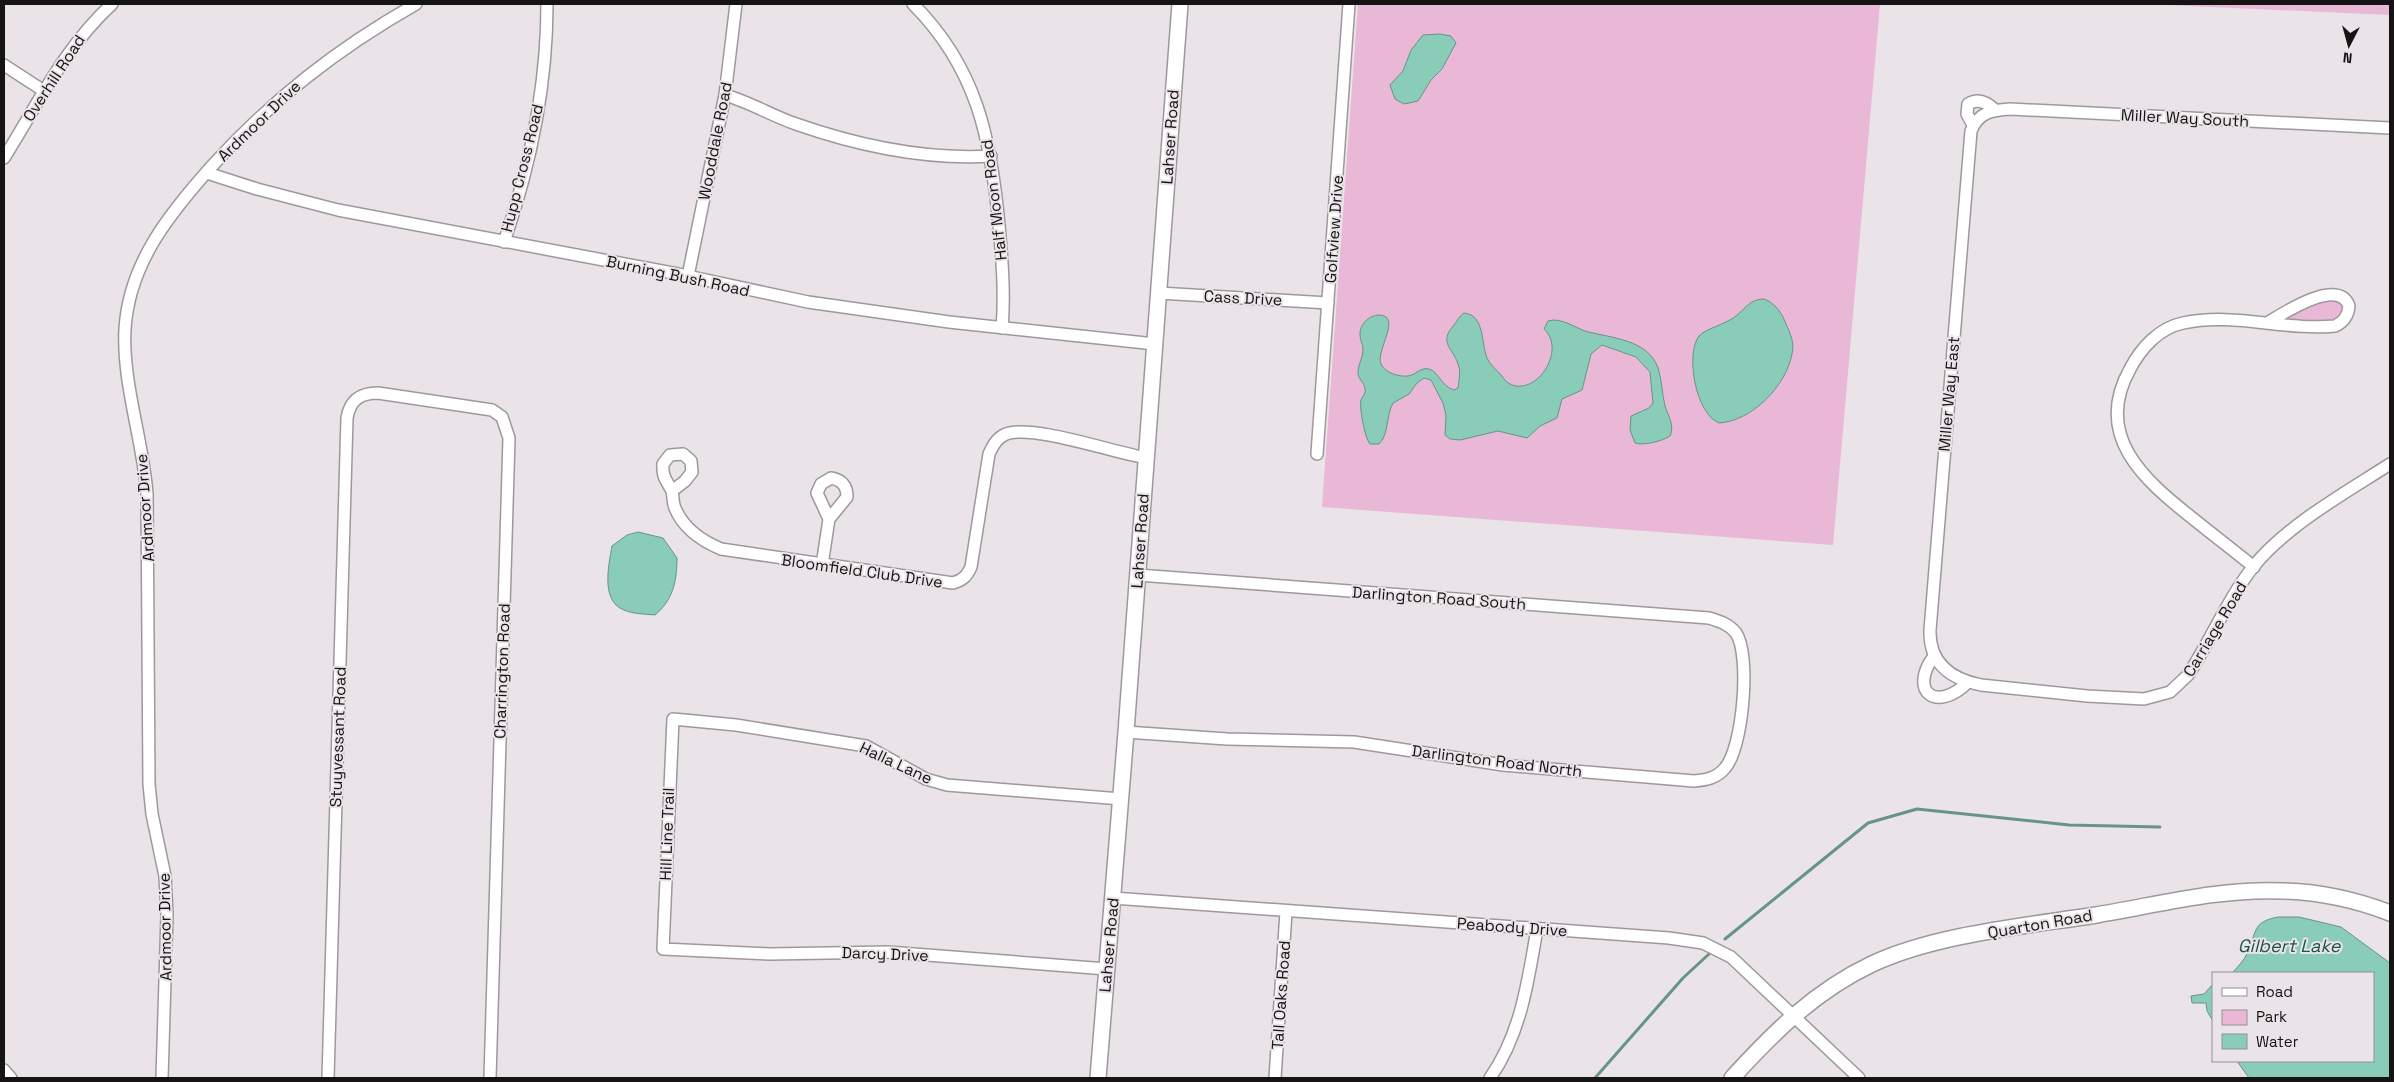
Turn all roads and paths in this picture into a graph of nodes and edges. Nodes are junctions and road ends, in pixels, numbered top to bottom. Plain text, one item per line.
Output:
1 (112, 4) edge
2 (416, 4) edge
3 (547, 4) edge
4 (736, 4) edge
5 (913, 4) edge
6 (1180, 4) edge
7 (1350, 4) edge
8 (4, 65) edge
9 (44, 91) junction
10 (725, 95) junction
11 (1995, 110) junction
12 (1973, 125) junction
13 (2390, 128) edge
14 (991, 156) junction
15 (4, 158) edge
16 (207, 172) junction
17 (504, 242) junction
18 (688, 276) junction
19 (1159, 293) junction
20 (1328, 303) junction
21 (2269, 322) junction
22 (1002, 328) junction
23 (1156, 344) junction
24 (356, 398) joint
25 (1317, 454) dead end
26 (1147, 458) junction
27 (2390, 464) edge
28 (672, 491) dead end
29 (829, 519) dead end
30 (822, 565) junction
31 (2254, 567) junction
32 (1138, 575) junction
33 (1736, 633) joint
34 (1934, 656) junction
35 (1968, 682) junction
36 (673, 719) joint
37 (1126, 732) junction
38 (1121, 799) junction
39 (1113, 898) junction
40 (1286, 912) junction
41 (2390, 913) edge
42 (1537, 929) junction
43 (663, 949) joint
44 (1107, 969) junction
45 (1794, 1014) junction
46 (4, 1070) edge
47 (11, 1078) edge
48 (162, 1078) edge
49 (328, 1078) edge
50 (490, 1078) edge
51 (1098, 1078) edge
52 (1275, 1078) edge
53 (1490, 1078) edge
54 (1732, 1078) edge
55 (1860, 1078) edge

1 - 9 street, Overhill Road
2 - 16 street, Ardmoor Drive
3 - 17 street, Hupp Cross Road
4 - 10 street, Wooddale Road
5 - 14 street, Half Moon Road
6 - 19 street, Lahser Road
7 - 20 street, Golfview Drive
8 - 9 street
9 - 15 street, Overhill Road
10 - 14 street
10 - 18 street, Wooddale Road
11 - 12 street, Miller Way South
11 - 12 street, Miller Way East
11 - 13 street, Miller Way South
12 - 34 street, Miller Way East
14 - 22 street, Half Moon Road
16 - 17 street, Burning Bush Road
16 - 48 street, Ardmoor Drive
17 - 18 street, Burning Bush Road
18 - 22 street, Burning Bush Road
19 - 20 street, Cass Drive
19 - 23 street, Lahser Road
20 - 25 street, Golfview Drive
21 - 21 street
21 - 31 street
22 - 23 street, Burning Bush Road
23 - 26 street, Lahser Road
24 - 49 street, Stuyvessant Road
24 - 50 street, Charrington Road
26 - 30 street, Bloomfield Club Drive
26 - 32 street, Lahser Road
27 - 31 street, Carriage Road
28 - 30 street, Bloomfield Club Drive
29 - 30 street
31 - 35 street, Carriage Road
32 - 33 street, Darlington Road South
32 - 37 street, Lahser Road
33 - 37 street, Darlington Road North
34 - 35 street, Carriage Road
34 - 35 street
36 - 38 street, Halla Lane
36 - 43 street, Hill Line Trail
37 - 38 street, Lahser Road
38 - 39 street, Lahser Road
39 - 40 street, Peabody Drive
39 - 44 street, Lahser Road
40 - 42 street, Peabody Drive
40 - 52 street, Tall Oaks Road
41 - 45 street, Quarton Road
42 - 45 street, Peabody Drive
42 - 53 street
43 - 44 street, Darcy Drive
44 - 51 street, Lahser Road
45 - 54 street, Quarton Road
45 - 55 street, Peabody Drive
46 - 47 street

